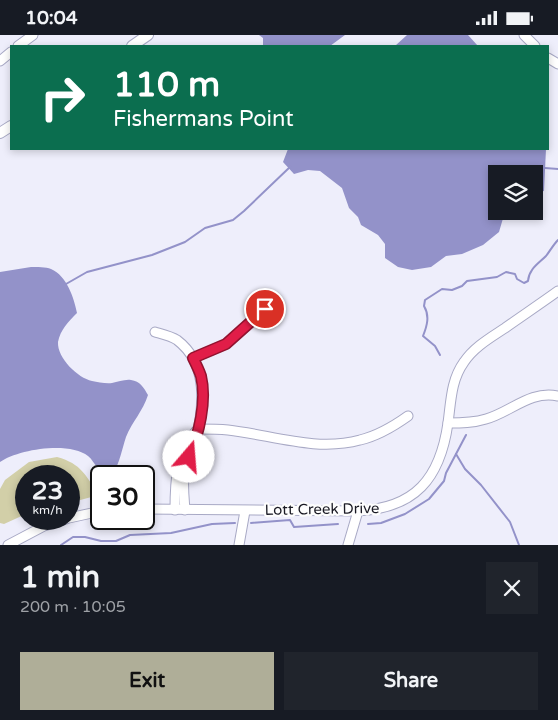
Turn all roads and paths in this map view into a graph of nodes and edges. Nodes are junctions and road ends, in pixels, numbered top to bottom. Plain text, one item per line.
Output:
1 (33, 35) edge
2 (148, 35) edge
3 (524, 35) edge
4 (19, 45) edge
5 (133, 45) edge
6 (534, 45) edge
7 (10, 53) edge
8 (0, 61) edge
9 (558, 291) edge
10 (265, 309) dead end
11 (156, 332) dead end
12 (193, 358) junction
13 (558, 395) edge
14 (408, 416) dead end
15 (448, 423) junction
16 (198, 429) junction
17 (155, 509) edge
18 (180, 510) junction
19 (245, 511) junction
20 (358, 511) junction
21 (36, 530) edge
22 (8, 545) edge
23 (239, 545) edge
24 (348, 545) edge

1 - 4 street
2 - 5 main road
3 - 6 street
7 - 8 street
9 - 15 street, Lott Creek Drive
10 - 12 street
11 - 12 street
12 - 16 street
13 - 15 street
14 - 16 street
15 - 20 street, Lott Creek Drive
16 - 18 street
17 - 18 street, Lott Creek Drive
18 - 19 street, Lott Creek Drive
19 - 20 street, Lott Creek Drive
19 - 23 street
20 - 24 street
21 - 22 street

